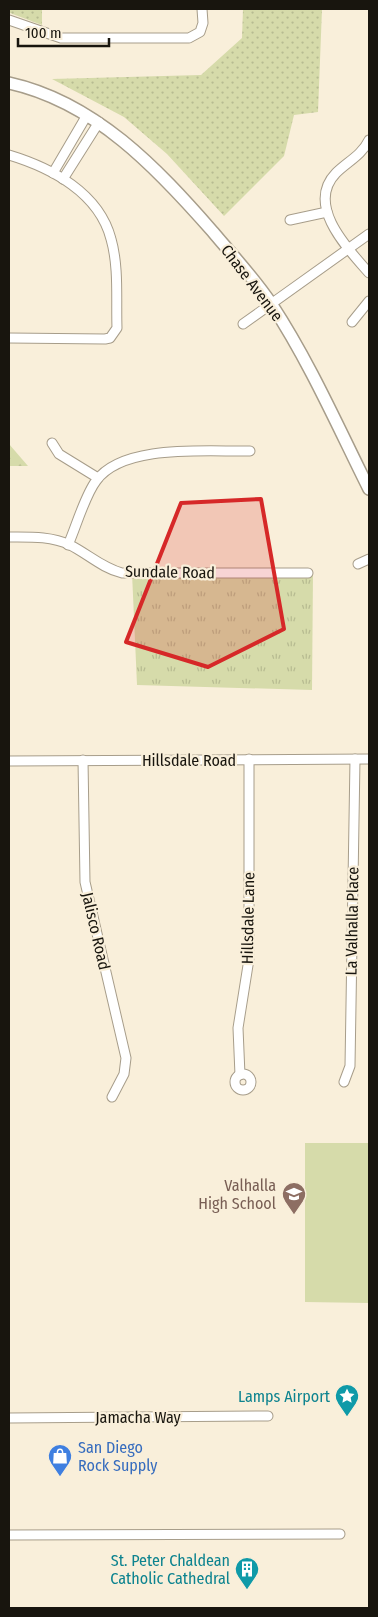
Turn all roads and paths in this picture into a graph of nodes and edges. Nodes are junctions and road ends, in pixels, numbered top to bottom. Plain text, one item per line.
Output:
1 (202, 9) edge
2 (9, 20) edge
3 (9, 83) edge
4 (87, 115) junction
5 (99, 122) junction
6 (369, 140) edge
7 (9, 155) edge
8 (53, 173) junction
9 (64, 179) junction
10 (326, 212) junction
11 (290, 220) dead end
12 (369, 234) edge
13 (348, 248) junction
14 (369, 273) edge
15 (369, 301) edge
16 (272, 305) junction
17 (352, 322) dead end
18 (243, 324) dead end
19 (9, 338) edge
20 (52, 443) dead end
21 (250, 451) dead end
22 (98, 478) junction
23 (369, 489) edge
24 (9, 537) edge
25 (68, 545) junction
26 (369, 559) edge
27 (358, 564) dead end
28 (308, 573) dead end
29 (249, 759) junction
30 (355, 759) junction
31 (369, 759) edge
32 (83, 760) junction
33 (9, 761) edge
34 (240, 1075) dead end
35 (344, 1082) dead end
36 (112, 1097) dead end
37 (268, 1416) dead end
38 (9, 1418) edge
39 (340, 1534) dead end
40 (9, 1536) edge

1 - 2 street
3 - 4 main road, Chase Avenue
4 - 5 main road, Chase Avenue
4 - 8 street
5 - 9 street
5 - 16 main road, Chase Avenue
6 - 10 street
7 - 8 street
8 - 9 street
9 - 19 street
10 - 11 street
10 - 13 street
12 - 13 street
13 - 14 street
13 - 16 street
15 - 17 street
16 - 18 street
16 - 23 main road, Chase Avenue
20 - 22 street
21 - 22 street
22 - 25 street
24 - 25 street, Sundale Road
25 - 28 street, Sundale Road
26 - 27 street
29 - 30 street, Hillsdale Road
29 - 32 street, Hillsdale Road
29 - 34 street, Hillsdale Lane
30 - 31 street, Hillsdale Road
30 - 35 street, La Valhalla Place
32 - 33 street, Hillsdale Road
32 - 36 street, Jalisco Road
37 - 38 street, Jamacha Way
39 - 40 street

